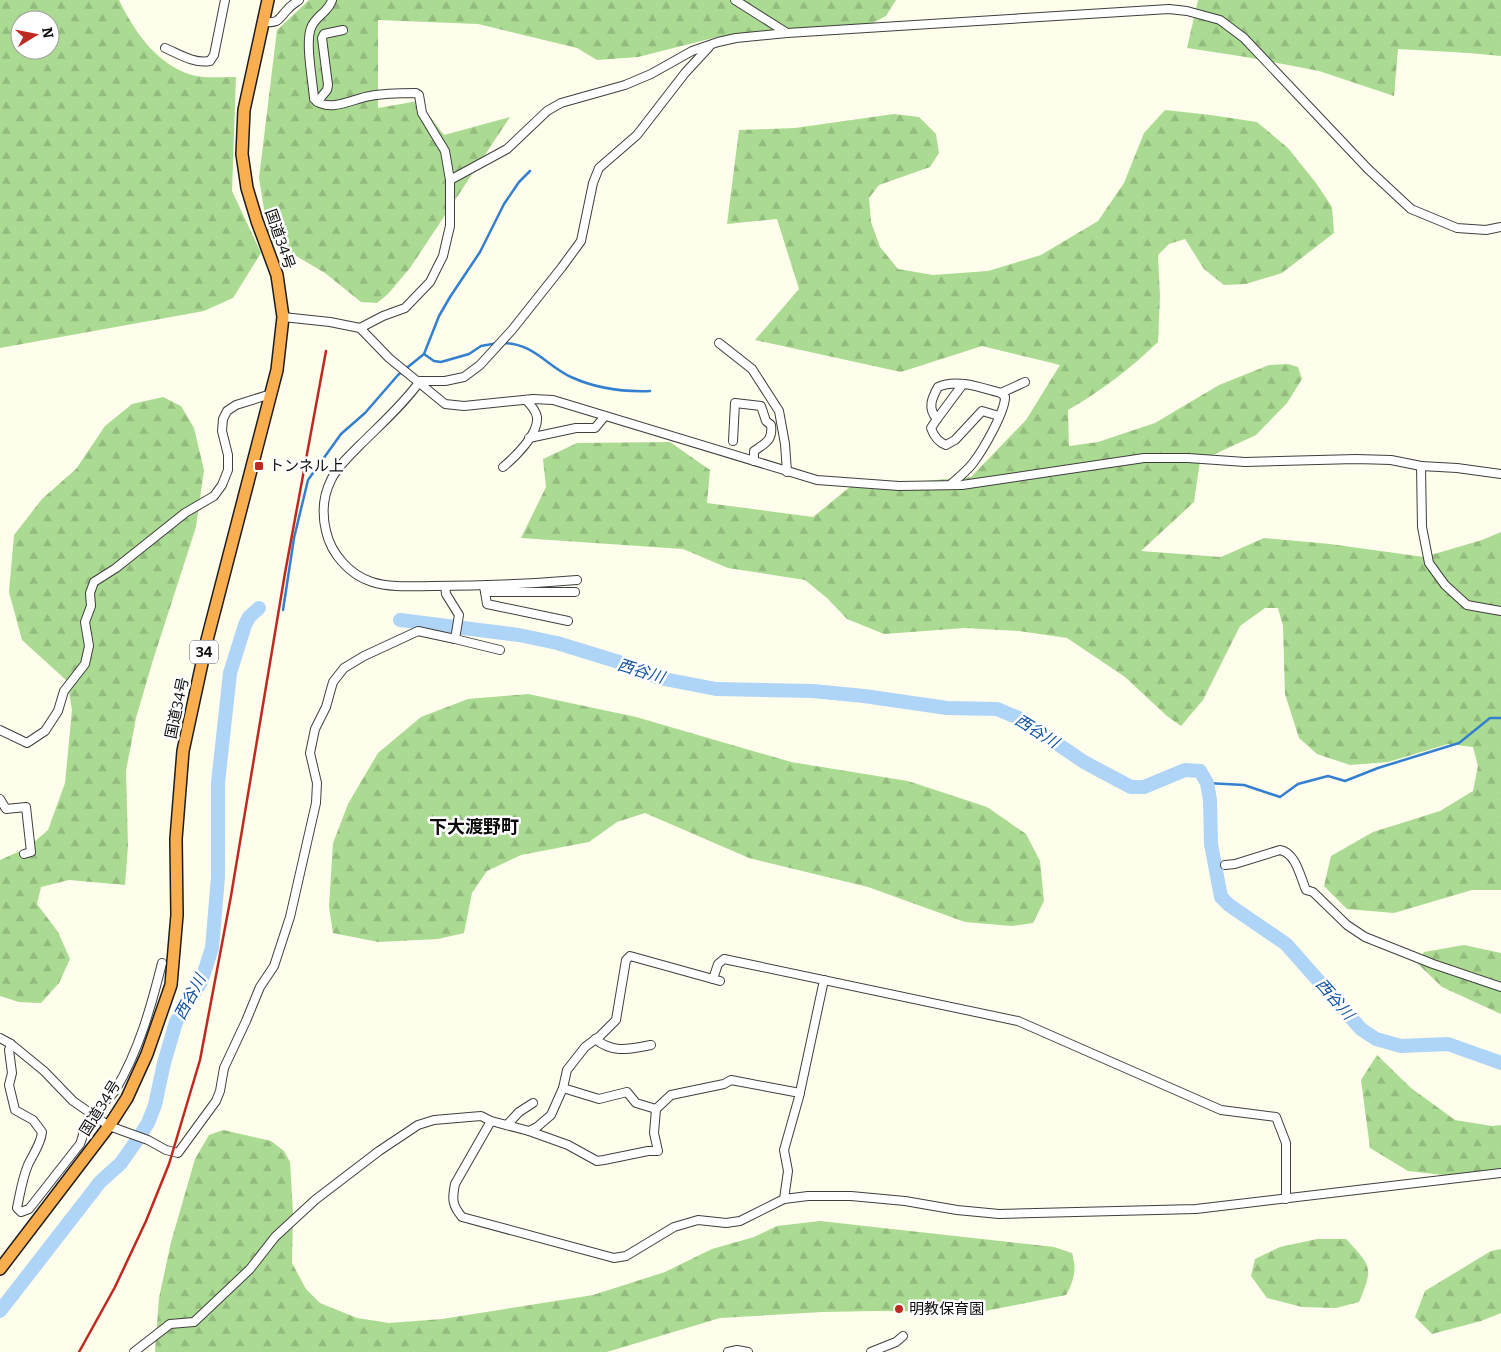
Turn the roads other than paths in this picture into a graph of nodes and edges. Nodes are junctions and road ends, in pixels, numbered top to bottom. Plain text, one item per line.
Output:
1 (225, 0) edge
2 (268, 0) edge
3 (300, 0) edge
4 (332, 0) edge
5 (735, 0) edge
6 (263, 22) junction
7 (343, 30) dead end
8 (787, 33) junction
9 (710, 46) junction
10 (165, 48) dead end
11 (317, 102) junction
12 (450, 180) junction
13 (1501, 227) edge
14 (283, 317) junction
15 (360, 328) junction
16 (720, 343) dead end
17 (420, 381) junction
18 (957, 382) junction
19 (1025, 382) dead end
20 (1001, 392) junction
21 (271, 394) junction
22 (526, 400) junction
23 (605, 416) junction
24 (999, 416) junction
25 (937, 419) junction
26 (529, 438) junction
27 (733, 441) dead end
28 (754, 461) junction
29 (1421, 466) junction
30 (503, 467) dead end
31 (787, 472) junction
32 (1501, 474) edge
33 (951, 484) junction
34 (577, 580) dead end
35 (445, 586) junction
36 (485, 589) junction
37 (575, 592) dead end
38 (1501, 611) edge
39 (568, 621) dead end
40 (455, 638) junction
41 (500, 650) dead end
42 (0, 730) edge
43 (0, 799) edge
44 (31, 852) dead end
45 (1225, 866) dead end
46 (162, 963) dead end
47 (824, 980) junction
48 (1501, 987) edge
49 (0, 1038) edge
50 (595, 1040) junction
51 (11, 1044) junction
52 (650, 1045) dead end
53 (563, 1088) junction
54 (800, 1093) junction
55 (533, 1103) dead end
56 (656, 1109) junction
57 (91, 1114) junction
58 (491, 1120) junction
59 (507, 1125) junction
60 (109, 1126) junction
61 (529, 1131) junction
62 (1501, 1173) edge
63 (784, 1199) junction
64 (1286, 1199) junction
65 (0, 1269) edge
66 (903, 1336) dead end
67 (134, 1352) edge
68 (728, 1352) edge
69 (748, 1352) edge
70 (871, 1352) edge

1 - 10 street
2 - 6 highway, 国道34号 / 34
3 - 6 street
4 - 11 street
5 - 8 street
6 - 14 highway, 国道34号 / 34
7 - 11 street
8 - 9 street
8 - 13 street
9 - 12 street
9 - 17 street
11 - 12 street
12 - 15 street
14 - 15 street
14 - 21 highway, 国道34号 / 34
15 - 17 street
16 - 31 street
17 - 22 street
17 - 35 street
18 - 20 street
18 - 25 street
18 - 25 street
19 - 20 street
20 - 24 street
21 - 42 street
21 - 60 highway, 国道34号 / 34
22 - 23 street
22 - 26 street
23 - 26 street
23 - 28 street
24 - 25 street
24 - 33 street
26 - 30 street
27 - 28 street
28 - 31 street
29 - 32 street
29 - 33 street
29 - 38 street
31 - 33 street
34 - 36 street
35 - 36 street
35 - 40 street
36 - 37 street
36 - 39 street
40 - 41 street
40 - 60 street
43 - 44 street
45 - 48 street
46 - 57 street
47 - 50 street
47 - 54 street
47 - 64 street
49 - 51 street
50 - 52 street
50 - 53 street
51 - 57 street
51 - 57 street
53 - 56 street
53 - 61 street
54 - 56 street
54 - 63 street
55 - 59 street
56 - 61 street
57 - 60 street
58 - 59 street
58 - 63 street
58 - 67 street
59 - 61 street
60 - 65 highway, 国道34号 / 34
62 - 64 street
63 - 64 street
66 - 70 street
68 - 69 street

